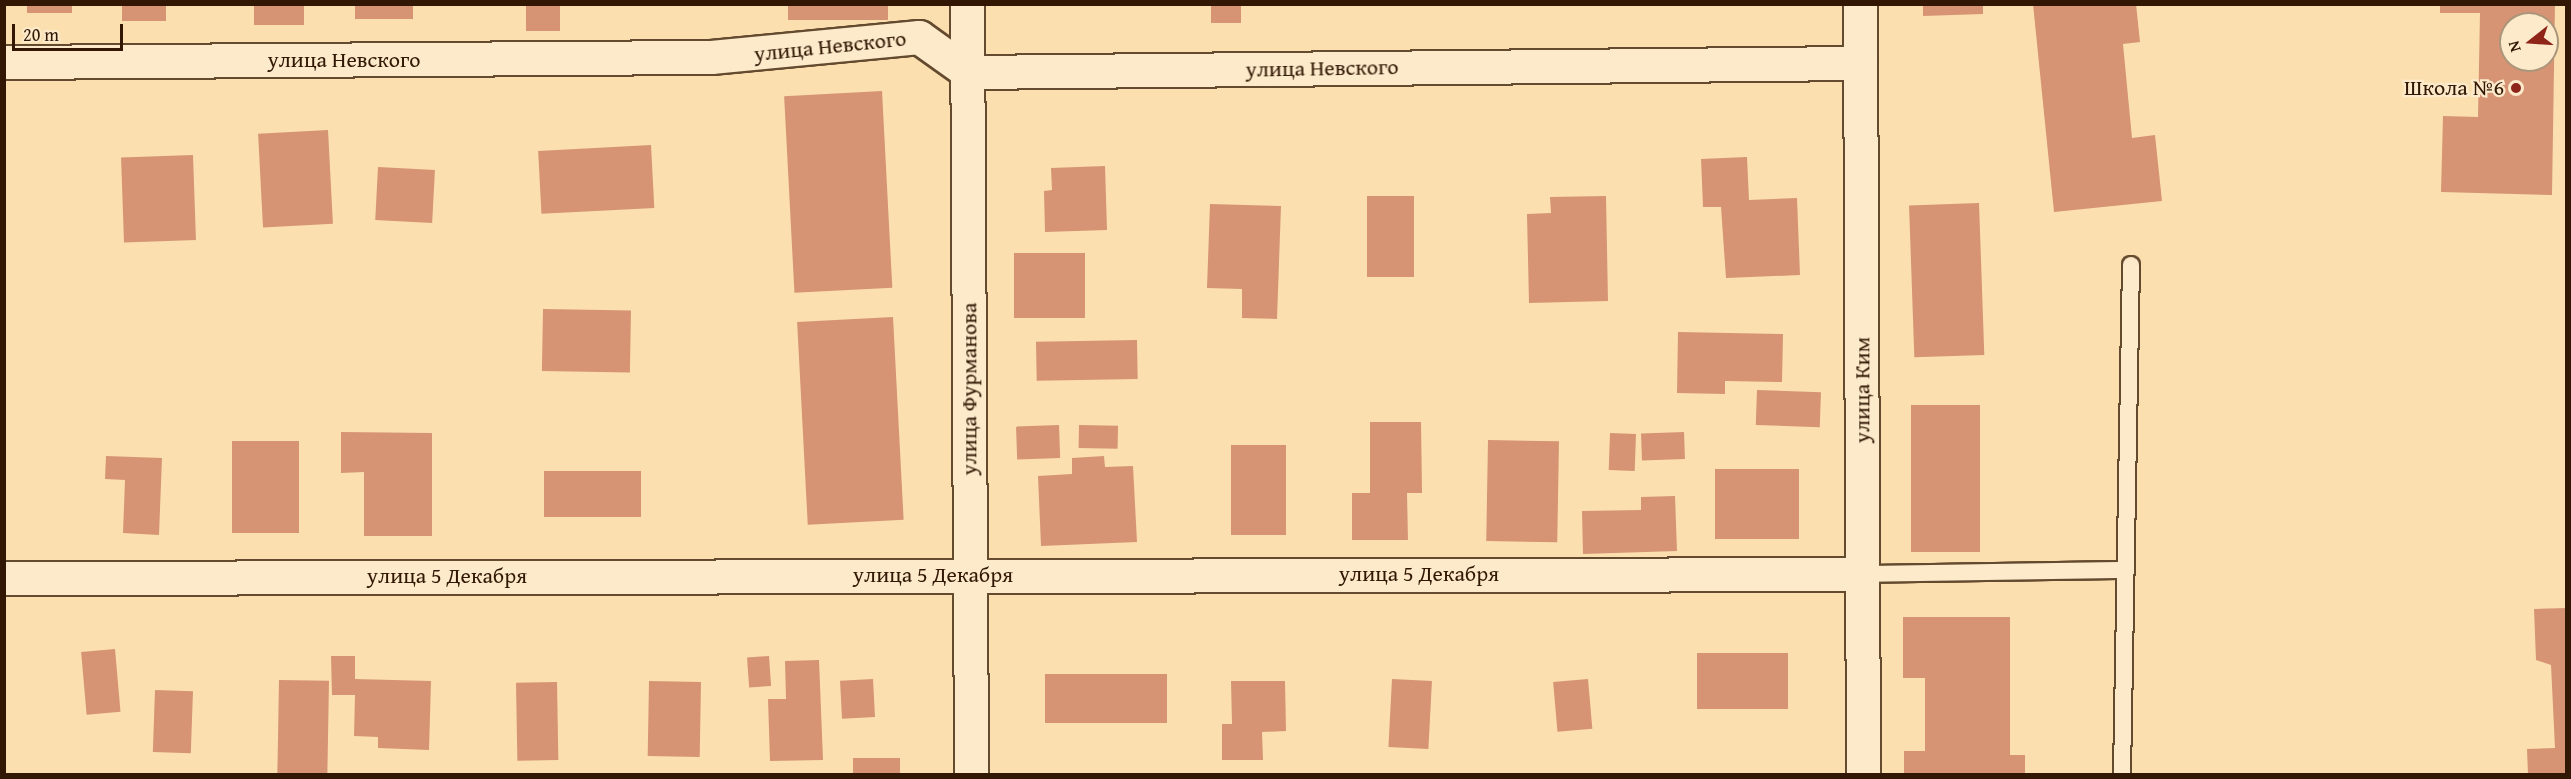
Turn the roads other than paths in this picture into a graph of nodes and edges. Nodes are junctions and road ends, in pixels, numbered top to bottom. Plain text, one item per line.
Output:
1 (967, 4) edge
2 (1860, 4) edge
3 (4, 62) edge
4 (1860, 63) junction
5 (968, 72) junction
6 (2131, 265) dead end
7 (2126, 570) junction
8 (969, 574) junction
9 (1863, 574) junction
10 (4, 578) edge
11 (971, 774) edge
12 (1863, 774) edge
13 (2122, 774) edge

1 - 5 street, улица Фурманова
2 - 4 street, улица Ким
3 - 5 street, улица Невского
4 - 5 street, улица Невского
4 - 9 street, улица Ким
5 - 8 street, улица Фурманова
6 - 7 lane
7 - 9 lane
7 - 13 lane
8 - 9 street, улица 5 Декабря
8 - 10 street, улица 5 Декабря
8 - 11 street, улица Фурманова
9 - 12 street, улица Ким

